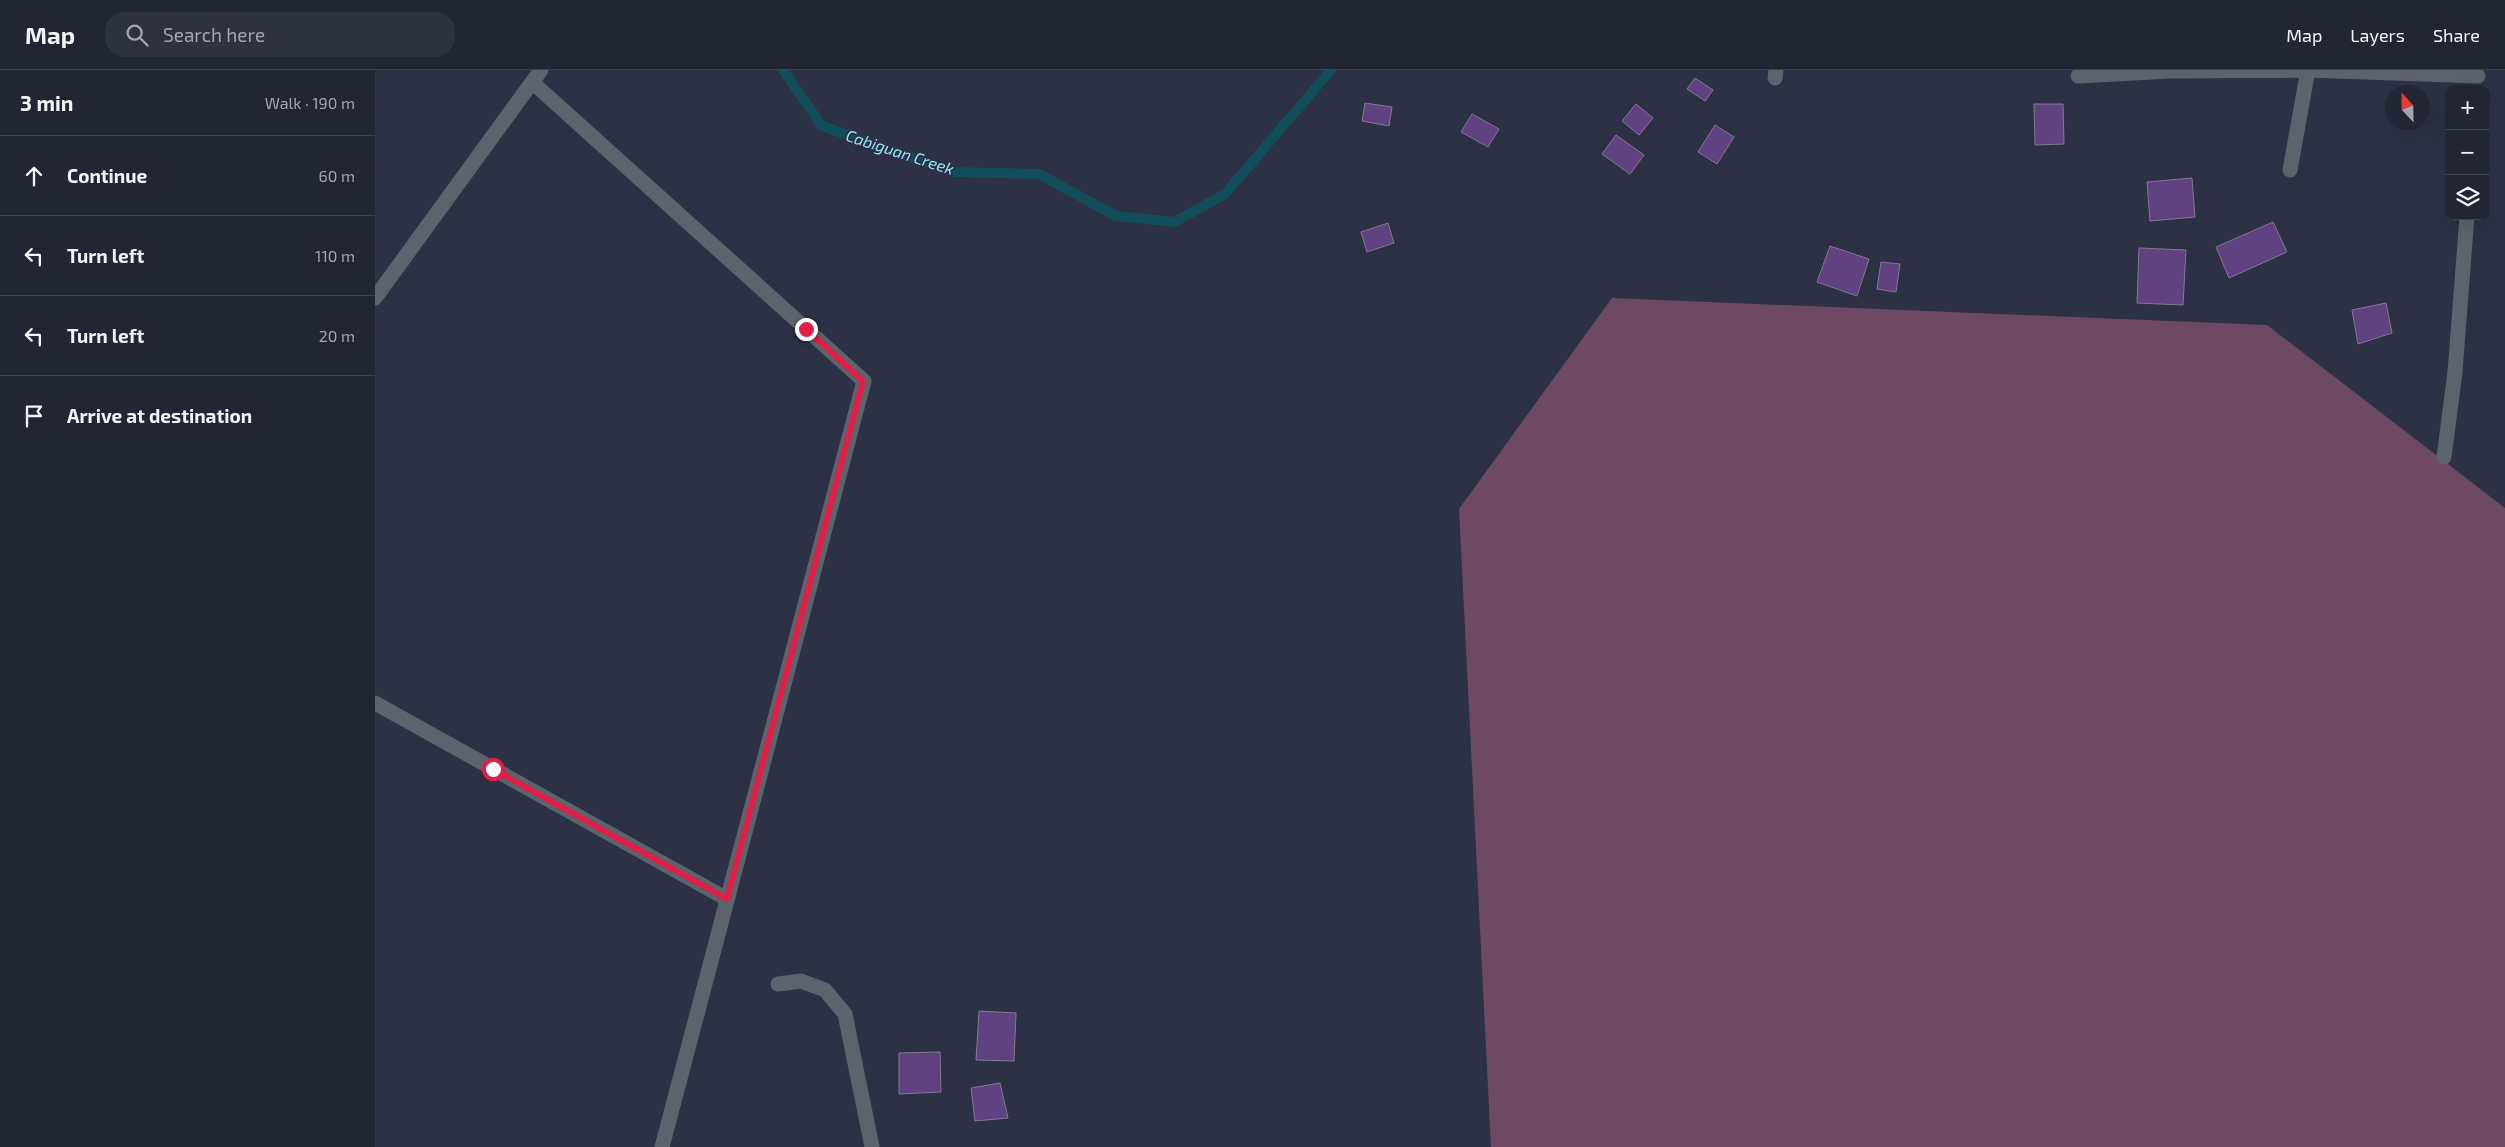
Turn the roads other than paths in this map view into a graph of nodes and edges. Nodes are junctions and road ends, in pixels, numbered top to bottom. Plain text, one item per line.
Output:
1 (2308, 70) edge
2 (536, 76) edge
3 (2078, 76) dead end
4 (2478, 78) edge
5 (2290, 170) dead end
6 (2467, 220) edge
7 (375, 298) edge
8 (2443, 457) dead end
9 (375, 703) edge
10 (727, 899) junction
11 (779, 984) dead end
12 (662, 1147) edge
13 (872, 1147) edge

1 - 3 street
1 - 4 street
1 - 5 street
2 - 7 street
2 - 10 street
6 - 8 street
9 - 10 street
10 - 12 street
11 - 13 street

